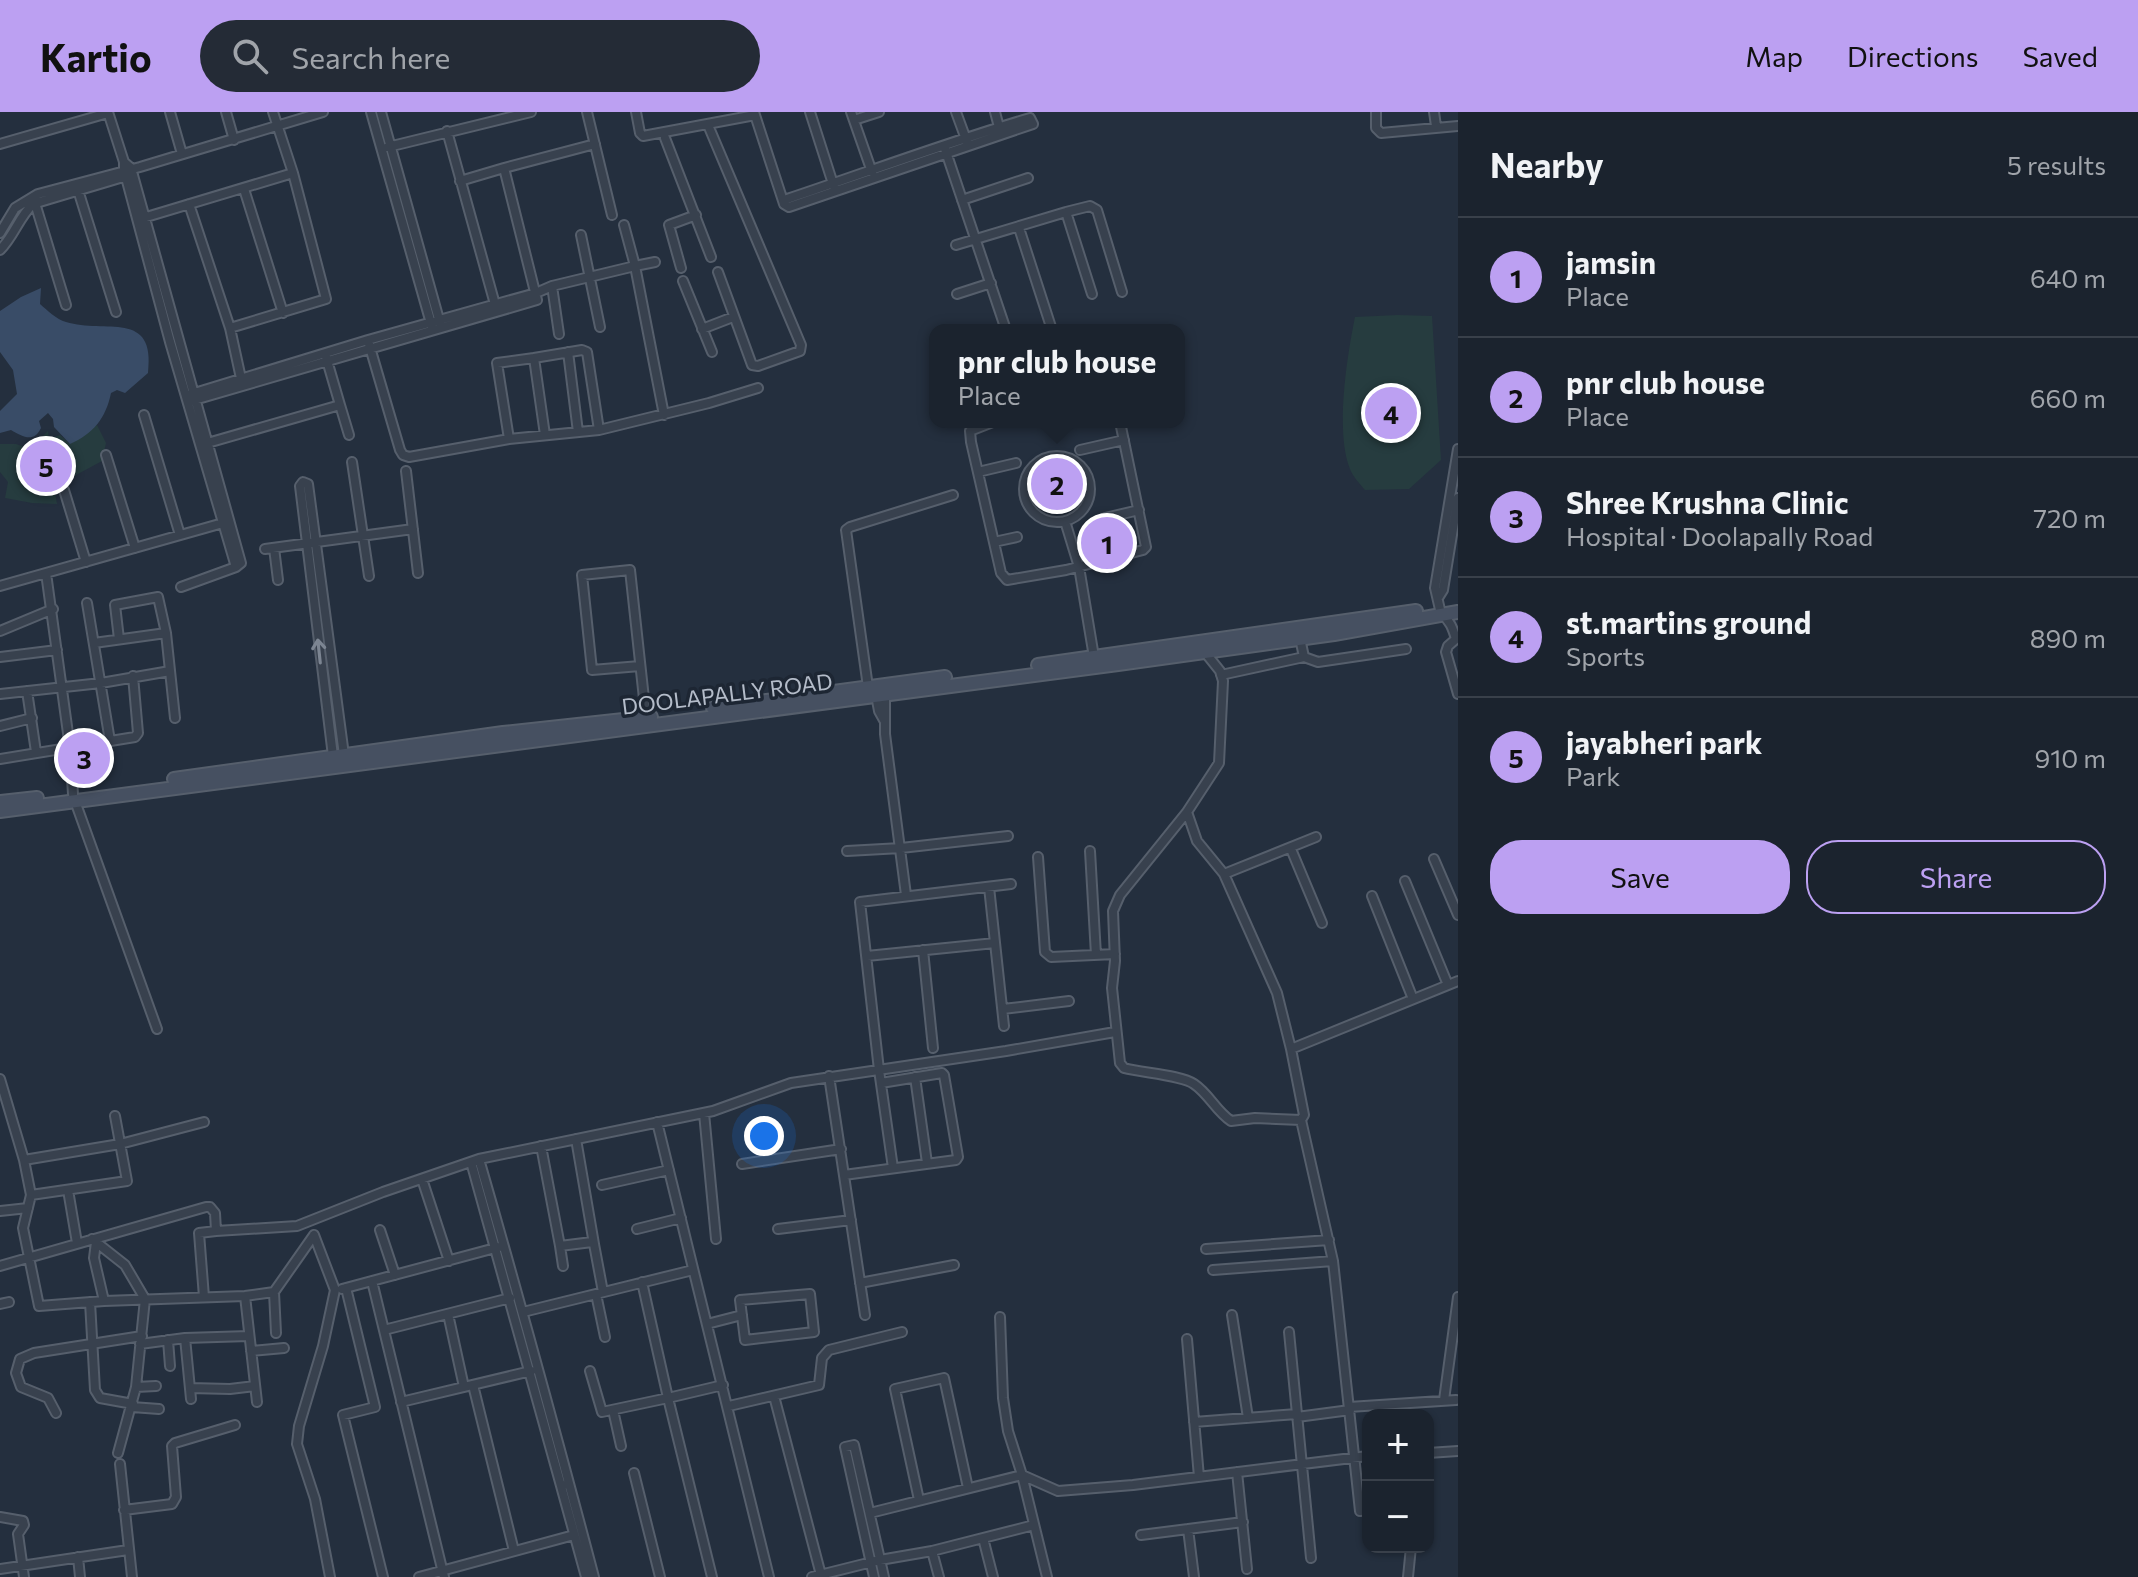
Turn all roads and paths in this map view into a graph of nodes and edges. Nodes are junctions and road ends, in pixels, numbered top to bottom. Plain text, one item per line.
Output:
1 (108, 112) edge
2 (170, 112) edge
3 (226, 112) edge
4 (273, 112) edge
5 (323, 112) edge
6 (371, 112) edge
7 (381, 112) edge
8 (531, 112) edge
9 (587, 112) edge
10 (636, 112) edge
11 (810, 112) edge
12 (879, 112) edge
13 (956, 112) edge
14 (995, 112) edge
15 (1376, 112) edge
16 (1434, 112) edge
17 (754, 113) edge
18 (853, 116) edge
19 (708, 125) junction
20 (1436, 126) junction
21 (1458, 126) edge
22 (278, 128) junction
23 (447, 131) junction
24 (665, 135) junction
25 (234, 140) junction
26 (967, 143) junction
27 (0, 144) edge
28 (595, 144) junction
29 (386, 148) junction
30 (945, 149) junction
31 (182, 154) junction
32 (504, 168) junction
33 (129, 169) junction
34 (293, 173) junction
35 (872, 173) junction
36 (1028, 178) dead end
37 (460, 181) junction
38 (834, 188) junction
39 (244, 189) junction
40 (78, 190) junction
41 (962, 200) junction
42 (35, 203) junction
43 (189, 204) junction
44 (1066, 212) junction
45 (612, 215) dead end
46 (696, 215) junction
47 (143, 218) junction
48 (624, 225) dead end
49 (1019, 228) junction
50 (0, 233) edge
51 (581, 235) dead end
52 (977, 239) junction
53 (956, 245) dead end
54 (0, 250) edge
55 (711, 257) dead end
56 (655, 262) dead end
57 (635, 266) junction
58 (681, 268) dead end
59 (718, 272) dead end
60 (589, 277) junction
61 (683, 281) dead end
62 (991, 283) junction
63 (552, 286) junction
64 (1122, 292) dead end
65 (957, 294) dead end
66 (1092, 294) dead end
67 (536, 296) junction
68 (66, 305) dead end
69 (496, 307) junction
70 (116, 312) dead end
71 (283, 313) junction
72 (733, 317) junction
73 (1003, 324) edge
74 (1050, 324) edge
75 (436, 325) junction
76 (600, 327) dead end
77 (230, 328) junction
78 (702, 329) junction
79 (559, 334) dead end
80 (369, 344) junction
81 (568, 352) junction
82 (712, 352) dead end
83 (326, 357) junction
84 (534, 358) junction
85 (242, 382) junction
86 (758, 388) dead end
87 (191, 398) junction
88 (340, 405) junction
89 (144, 415) dead end
90 (664, 415) junction
91 (978, 428) edge
92 (1121, 428) edge
93 (599, 430) junction
94 (578, 432) junction
95 (349, 435) dead end
96 (545, 435) junction
97 (509, 439) junction
98 (1124, 440) junction
99 (204, 444) junction
100 (1458, 449) edge
101 (1080, 450) dead end
102 (106, 455) dead end
103 (352, 462) dead end
104 (1016, 463) dead end
105 (406, 471) dead end
106 (978, 472) junction
107 (64, 490) dead end
108 (953, 495) dead end
109 (1458, 498) edge
110 (1139, 510) junction
111 (1105, 518) dead end
112 (1065, 521) junction
113 (225, 523) junction
114 (413, 529) junction
115 (180, 535) junction
116 (364, 536) junction
117 (1017, 537) dead end
118 (312, 541) junction
119 (994, 542) junction
120 (135, 548) junction
121 (86, 562) junction
122 (1079, 567) junction
123 (46, 573) junction
124 (418, 573) dead end
125 (369, 576) dead end
126 (278, 580) dead end
127 (0, 586) edge
128 (181, 587) dead end
129 (324, 593) junction
130 (313, 594) junction
131 (87, 603) dead end
132 (1458, 604) edge
133 (1439, 606) junction
134 (53, 609) junction
135 (1458, 612) edge
136 (0, 631) edge
137 (166, 633) junction
138 (1269, 638) junction
139 (1300, 638) junction
140 (119, 639) junction
141 (94, 643) junction
142 (1406, 649) dead end
143 (57, 650) junction
144 (1204, 651) junction
145 (0, 657) edge
146 (1094, 657) junction
147 (1304, 657) junction
148 (1072, 664) junction
149 (640, 666) junction
150 (170, 671) junction
151 (1221, 675) junction
152 (133, 676) junction
153 (335, 681) junction
154 (323, 682) junction
155 (101, 683) junction
156 (61, 687) junction
157 (27, 691) junction
158 (876, 692) junction
159 (0, 694) edge
160 (1458, 694) edge
161 (646, 717) junction
162 (32, 718) junction
163 (175, 718) dead end
164 (0, 726) edge
165 (110, 741) junction
166 (70, 748) junction
167 (416, 750) junction
168 (36, 752) junction
169 (339, 755) junction
170 (0, 759) edge
171 (74, 797) junction
172 (0, 802) edge
173 (0, 811) edge
174 (1187, 812) junction
175 (1008, 836) dead end
176 (1316, 837) dead end
177 (901, 848) junction
178 (1291, 849) junction
179 (847, 851) dead end
180 (1090, 851) dead end
181 (1038, 857) dead end
182 (1434, 859) dead end
183 (1224, 874) junction
184 (1405, 881) dead end
185 (1011, 884) dead end
186 (989, 887) junction
187 (906, 895) junction
188 (1372, 896) dead end
189 (1458, 915) edge
190 (1322, 923) dead end
191 (995, 943) junction
192 (923, 950) junction
193 (1115, 954) junction
194 (1096, 955) junction
195 (867, 956) junction
196 (1458, 981) edge
197 (1448, 985) junction
198 (1413, 999) junction
199 (1069, 1001) dead end
200 (1003, 1009) junction
201 (1004, 1026) dead end
202 (157, 1029) dead end
203 (1115, 1032) junction
204 (933, 1048) dead end
205 (1291, 1049) junction
206 (879, 1070) junction
207 (829, 1076) junction
208 (915, 1077) junction
209 (0, 1079) edge
210 (881, 1083) junction
211 (704, 1113) junction
212 (115, 1116) dead end
213 (1301, 1120) junction
214 (204, 1122) dead end
215 (657, 1122) junction
216 (576, 1139) junction
217 (120, 1144) junction
218 (541, 1146) junction
219 (841, 1149) junction
220 (24, 1160) junction
221 (475, 1161) junction
222 (927, 1163) junction
223 (742, 1164) dead end
224 (893, 1168) junction
225 (669, 1170) junction
226 (844, 1175) junction
227 (422, 1179) junction
228 (602, 1185) dead end
229 (68, 1190) junction
230 (31, 1195) junction
231 (28, 1208) junction
232 (0, 1211) edge
233 (681, 1218) junction
234 (851, 1220) junction
235 (309, 1222) junction
236 (637, 1229) dead end
237 (778, 1229) dead end
238 (380, 1230) dead end
239 (216, 1231) junction
240 (314, 1235) junction
241 (716, 1239) dead end
242 (94, 1240) junction
243 (1329, 1240) junction
244 (77, 1243) junction
245 (594, 1244) junction
246 (560, 1246) junction
247 (500, 1247) junction
248 (1206, 1249) dead end
249 (27, 1257) junction
250 (449, 1261) junction
251 (1333, 1261) junction
252 (954, 1265) dead end
253 (0, 1266) edge
254 (563, 1266) dead end
255 (693, 1270) junction
256 (1213, 1270) dead end
257 (395, 1275) junction
258 (372, 1281) junction
259 (642, 1282) junction
260 (860, 1283) junction
261 (346, 1288) junction
262 (335, 1290) junction
263 (274, 1292) junction
264 (599, 1293) junction
265 (245, 1296) junction
266 (204, 1297) junction
267 (1458, 1297) edge
268 (510, 1298) junction
269 (145, 1299) junction
270 (104, 1301) junction
271 (90, 1302) junction
272 (523, 1312) junction
273 (448, 1314) junction
274 (742, 1315) junction
275 (865, 1315) dead end
276 (1232, 1315) dead end
277 (1000, 1317) dead end
278 (707, 1324) junction
279 (384, 1330) junction
280 (902, 1332) dead end
281 (1289, 1332) dead end
282 (276, 1333) dead end
283 (249, 1336) junction
284 (605, 1337) dead end
285 (185, 1338) junction
286 (1187, 1339) dead end
287 (141, 1340) junction
288 (168, 1340) junction
289 (92, 1344) junction
290 (284, 1348) dead end
291 (251, 1351) junction
292 (170, 1366) dead end
293 (531, 1371) junction
294 (590, 1371) dead end
295 (723, 1385) junction
296 (156, 1386) dead end
297 (255, 1386) junction
298 (468, 1386) junction
299 (136, 1387) junction
300 (190, 1388) junction
301 (774, 1396) junction
302 (668, 1398) junction
303 (191, 1399) dead end
304 (1444, 1400) junction
305 (1456, 1400) dead end
306 (257, 1402) dead end
307 (401, 1402) junction
308 (132, 1406) junction
309 (729, 1406) junction
310 (159, 1409) dead end
311 (1350, 1409) junction
312 (613, 1410) junction
313 (56, 1413) dead end
314 (1297, 1416) junction
315 (1248, 1418) junction
316 (1194, 1422) junction
317 (235, 1425) dead end
318 (550, 1432) junction
319 (621, 1446) dead end
320 (1458, 1451) edge
321 (118, 1453) dead end
322 (1434, 1453) edge
323 (1362, 1456) edge
324 (1354, 1457) junction
325 (120, 1464) dead end
326 (1301, 1464) junction
327 (1237, 1472) junction
328 (634, 1473) dead end
329 (1022, 1475) junction
330 (1199, 1477) junction
331 (565, 1485) junction
332 (968, 1488) junction
333 (919, 1500) junction
334 (124, 1510) junction
335 (1362, 1511) edge
336 (870, 1513) junction
337 (0, 1517) edge
338 (1243, 1522) junction
339 (1034, 1525) junction
340 (1188, 1529) junction
341 (574, 1535) junction
342 (1141, 1535) dead end
343 (983, 1538) junction
344 (128, 1550) junction
345 (514, 1551) junction
346 (932, 1551) junction
347 (1410, 1553) edge
348 (78, 1557) junction
349 (1311, 1558) dead end
350 (880, 1560) junction
351 (870, 1562) junction
352 (23, 1566) junction
353 (0, 1569) edge
354 (1247, 1569) dead end
355 (444, 1574) edge
356 (816, 1576) edge
357 (24, 1577) edge
358 (80, 1577) edge
359 (132, 1577) edge
360 (330, 1577) edge
361 (383, 1577) edge
362 (419, 1577) edge
363 (586, 1577) edge
364 (594, 1577) edge
365 (660, 1577) edge
366 (712, 1577) edge
367 (769, 1577) edge
368 (874, 1577) edge
369 (884, 1577) edge
370 (939, 1577) edge
371 (993, 1577) edge
372 (1047, 1577) edge
373 (1194, 1577) edge
374 (1408, 1577) edge

1 - 27 street
1 - 33 street
2 - 31 street
3 - 25 street
4 - 22 street
5 - 22 street
6 - 29 street
7 - 29 street
8 - 23 street
9 - 28 street
10 - 24 street
11 - 38 street
12 - 18 street
13 - 26 street
14 - 26 street
15 - 20 street
16 - 20 street
17 - 19 street
17 - 38 street
18 - 35 street
19 - 24 street
19 - 72 street
20 - 21 street
22 - 25 street
22 - 34 street
23 - 29 street
23 - 37 street
24 - 46 street
25 - 31 street
26 - 30 street
28 - 32 street
28 - 45 street
29 - 75 street
30 - 35 street
30 - 41 street
31 - 33 street
32 - 37 street
32 - 67 street
33 - 40 street
33 - 47 street
33 - 50 street
33 - 87 street
34 - 39 street
34 - 71 street
35 - 38 street
36 - 41 street
37 - 69 street
39 - 43 street
39 - 71 street
40 - 42 street
40 - 70 street
41 - 52 street
42 - 54 street
42 - 68 street
43 - 47 street
43 - 77 street
44 - 49 street
44 - 64 street
44 - 66 street
46 - 55 street
46 - 58 street
47 - 87 street
48 - 57 street
49 - 52 street
49 - 74 street
51 - 60 street
52 - 53 street
52 - 62 street
56 - 57 street
57 - 60 street
57 - 90 street
59 - 72 street
60 - 63 street
60 - 76 street
61 - 78 street
62 - 65 street
62 - 73 street
63 - 67 street
63 - 79 street
67 - 69 street
69 - 75 street
71 - 77 street
72 - 78 street
75 - 80 street
77 - 85 street
78 - 82 street
80 - 83 street
80 - 97 street
81 - 84 street
81 - 93 street
81 - 94 street
83 - 85 street
83 - 88 street
84 - 96 street
84 - 97 street
85 - 87 street
86 - 90 street
87 - 99 street
88 - 95 street
88 - 99 street
89 - 115 street
90 - 93 street
91 - 106 street
92 - 98 street
93 - 94 street
94 - 96 street
96 - 97 street
98 - 101 street
98 - 110 street
99 - 113 street
100 - 133 street
102 - 120 street
103 - 116 street
104 - 106 street
105 - 114 street
106 - 119 street
107 - 121 street
108 - 158 street
109 - 133 street
110 - 111 street
110 - 122 street
112 - 112 street
112 - 122 street
113 - 115 street
113 - 128 street
114 - 116 street
114 - 124 street
115 - 120 street
116 - 118 street
116 - 125 street
117 - 119 street
118 - 118 street
118 - 126 street
118 - 129 street
118 - 130 street
119 - 122 street
120 - 121 street
121 - 123 street
122 - 146 street
123 - 127 street
123 - 134 street
129 - 130 street
129 - 153 street
154 -> 130 street
131 - 141 street
132 - 133 main road
133 - 135 main road, DOOLAPALLY ROAD
133 - 138 main road
133 - 139 main road, DOOLAPALLY ROAD
133 - 160 street
134 - 136 street
134 - 143 street
137 - 140 street
137 - 140 street
137 - 150 street
138 - 139 main road, DOOLAPALLY ROAD
138 - 144 main road, DOOLAPALLY ROAD
138 - 146 main road
139 - 147 street
140 - 141 street
141 - 155 street
142 - 147 street
143 - 145 street
143 - 156 street
144 - 148 main road, DOOLAPALLY ROAD
144 - 151 street
146 - 148 main road
147 - 151 street
148 - 158 main road, DOOLAPALLY ROAD
148 - 158 main road
149 - 149 street
149 - 161 street
150 - 152 street
150 - 163 street
151 - 174 street
152 - 155 street
152 - 165 street
153 - 154 street
153 - 169 street
154 - 169 street
155 - 156 street
155 - 165 street
156 - 157 street
156 - 166 street
157 - 159 street
157 - 162 street
158 - 161 main road, DOOLAPALLY ROAD
158 - 167 main road, DOOLAPALLY ROAD
158 - 177 street
161 - 167 main road, DOOLAPALLY ROAD
162 - 164 street
162 - 168 street
165 - 166 street
166 - 168 street
166 - 171 street
167 - 169 main road, DOOLAPALLY ROAD
167 - 171 main road, DOOLAPALLY ROAD
168 - 170 street
169 - 171 main road, DOOLAPALLY ROAD
171 - 172 main road, DOOLAPALLY ROAD
171 - 173 main road, DOOLAPALLY ROAD
171 - 202 street
174 - 183 street
174 - 193 street
175 - 177 street
176 - 178 street
177 - 179 street
177 - 187 street
178 - 183 street
178 - 190 street
180 - 194 street
181 - 194 street
182 - 189 street
183 - 205 street
184 - 197 street
185 - 186 street
186 - 187 street
186 - 191 street
187 - 195 street
188 - 198 street
191 - 192 street
191 - 200 street
192 - 195 street
192 - 204 street
193 - 194 street
193 - 203 street
195 - 206 street
196 - 197 street
197 - 198 street
198 - 205 street
199 - 200 street
200 - 201 street
203 - 206 street
203 - 213 street
205 - 213 street
206 - 207 street
206 - 210 street
207 - 211 street
207 - 219 street
208 - 210 street
208 - 222 street
208 - 222 street
209 - 220 street
210 - 224 street
211 - 215 street
211 - 241 street
212 - 217 street
213 - 243 street
214 - 217 street
215 - 216 street
215 - 225 street
216 - 218 street
216 - 245 street
217 - 220 street
217 - 229 street
218 - 221 street
218 - 246 street
219 - 223 street
219 - 226 street
220 - 230 street
221 - 227 street
221 - 247 street
222 - 224 street
224 - 226 street
225 - 228 street
225 - 233 street
226 - 234 street
227 - 235 street
227 - 250 street
229 - 230 street
229 - 244 street
230 - 231 street
231 - 232 street
231 - 249 street
233 - 236 street
233 - 255 street
234 - 237 street
234 - 260 street
235 - 239 street
235 - 240 street
238 - 257 street
239 - 242 street
239 - 266 street
240 - 262 street
240 - 263 street
242 - 244 street
242 - 269 street
242 - 270 street
243 - 248 street
243 - 251 street
244 - 249 street
245 - 246 street
245 - 264 street
246 - 254 street
247 - 250 street
247 - 268 street
247 - 272 street
249 - 253 street
249 - 271 street
250 - 257 street
251 - 256 street
251 - 311 street
252 - 260 street
255 - 259 street
255 - 278 street
257 - 258 street
258 - 261 street
258 - 279 street
259 - 264 street
259 - 302 street
260 - 275 street
261 - 262 street
261 - 361 street
262 - 360 street
263 - 265 street
263 - 282 street
264 - 272 street
264 - 284 street
265 - 266 street
265 - 283 street
266 - 269 street
267 - 304 street
268 - 273 street
268 - 293 street
269 - 270 street
269 - 287 street
270 - 271 street
271 - 289 street
272 - 318 street
273 - 279 street
273 - 298 street
274 - 274 street
274 - 278 street
276 - 315 street
277 - 329 street
278 - 295 street
279 - 307 street
280 - 301 street
281 - 314 street
283 - 285 street
283 - 291 street
285 - 288 street
285 - 300 street
286 - 316 street
287 - 288 street
287 - 289 street
287 - 299 street
288 - 292 street
289 - 308 street
289 - 313 street
290 - 291 street
291 - 297 street
293 - 298 street
293 - 318 street
294 - 312 street
295 - 302 street
295 - 309 street
296 - 299 street
297 - 300 street
297 - 306 street
298 - 307 street
298 - 345 street
299 - 308 street
300 - 303 street
301 - 309 street
301 - 356 street
302 - 312 street
302 - 366 street
304 - 305 street
304 - 311 street
307 - 355 street
308 - 310 street
308 - 321 street
309 - 367 street
311 - 314 street
311 - 324 street
312 - 319 street
314 - 315 street
314 - 326 street
315 - 316 street
316 - 330 street
317 - 334 street
318 - 331 street
320 - 322 street
323 - 324 street
324 - 326 street
324 - 335 street
325 - 334 street
326 - 327 street
326 - 349 street
327 - 330 street
327 - 338 street
328 - 365 street
329 - 330 street
329 - 332 street
329 - 339 street
331 - 341 street
331 - 364 street
332 - 333 street
332 - 333 street
333 - 336 street
334 - 344 street
336 - 350 street
336 - 351 street
337 - 352 street
338 - 340 street
338 - 354 street
339 - 343 street
339 - 372 street
340 - 342 street
340 - 373 street
341 - 345 street
341 - 363 street
343 - 346 street
343 - 371 street
344 - 348 street
344 - 359 street
345 - 355 street
346 - 350 street
346 - 370 street
347 - 374 street
348 - 352 street
348 - 358 street
350 - 351 street
350 - 369 street
351 - 356 street
351 - 368 street
352 - 353 street
352 - 357 street
355 - 362 street

